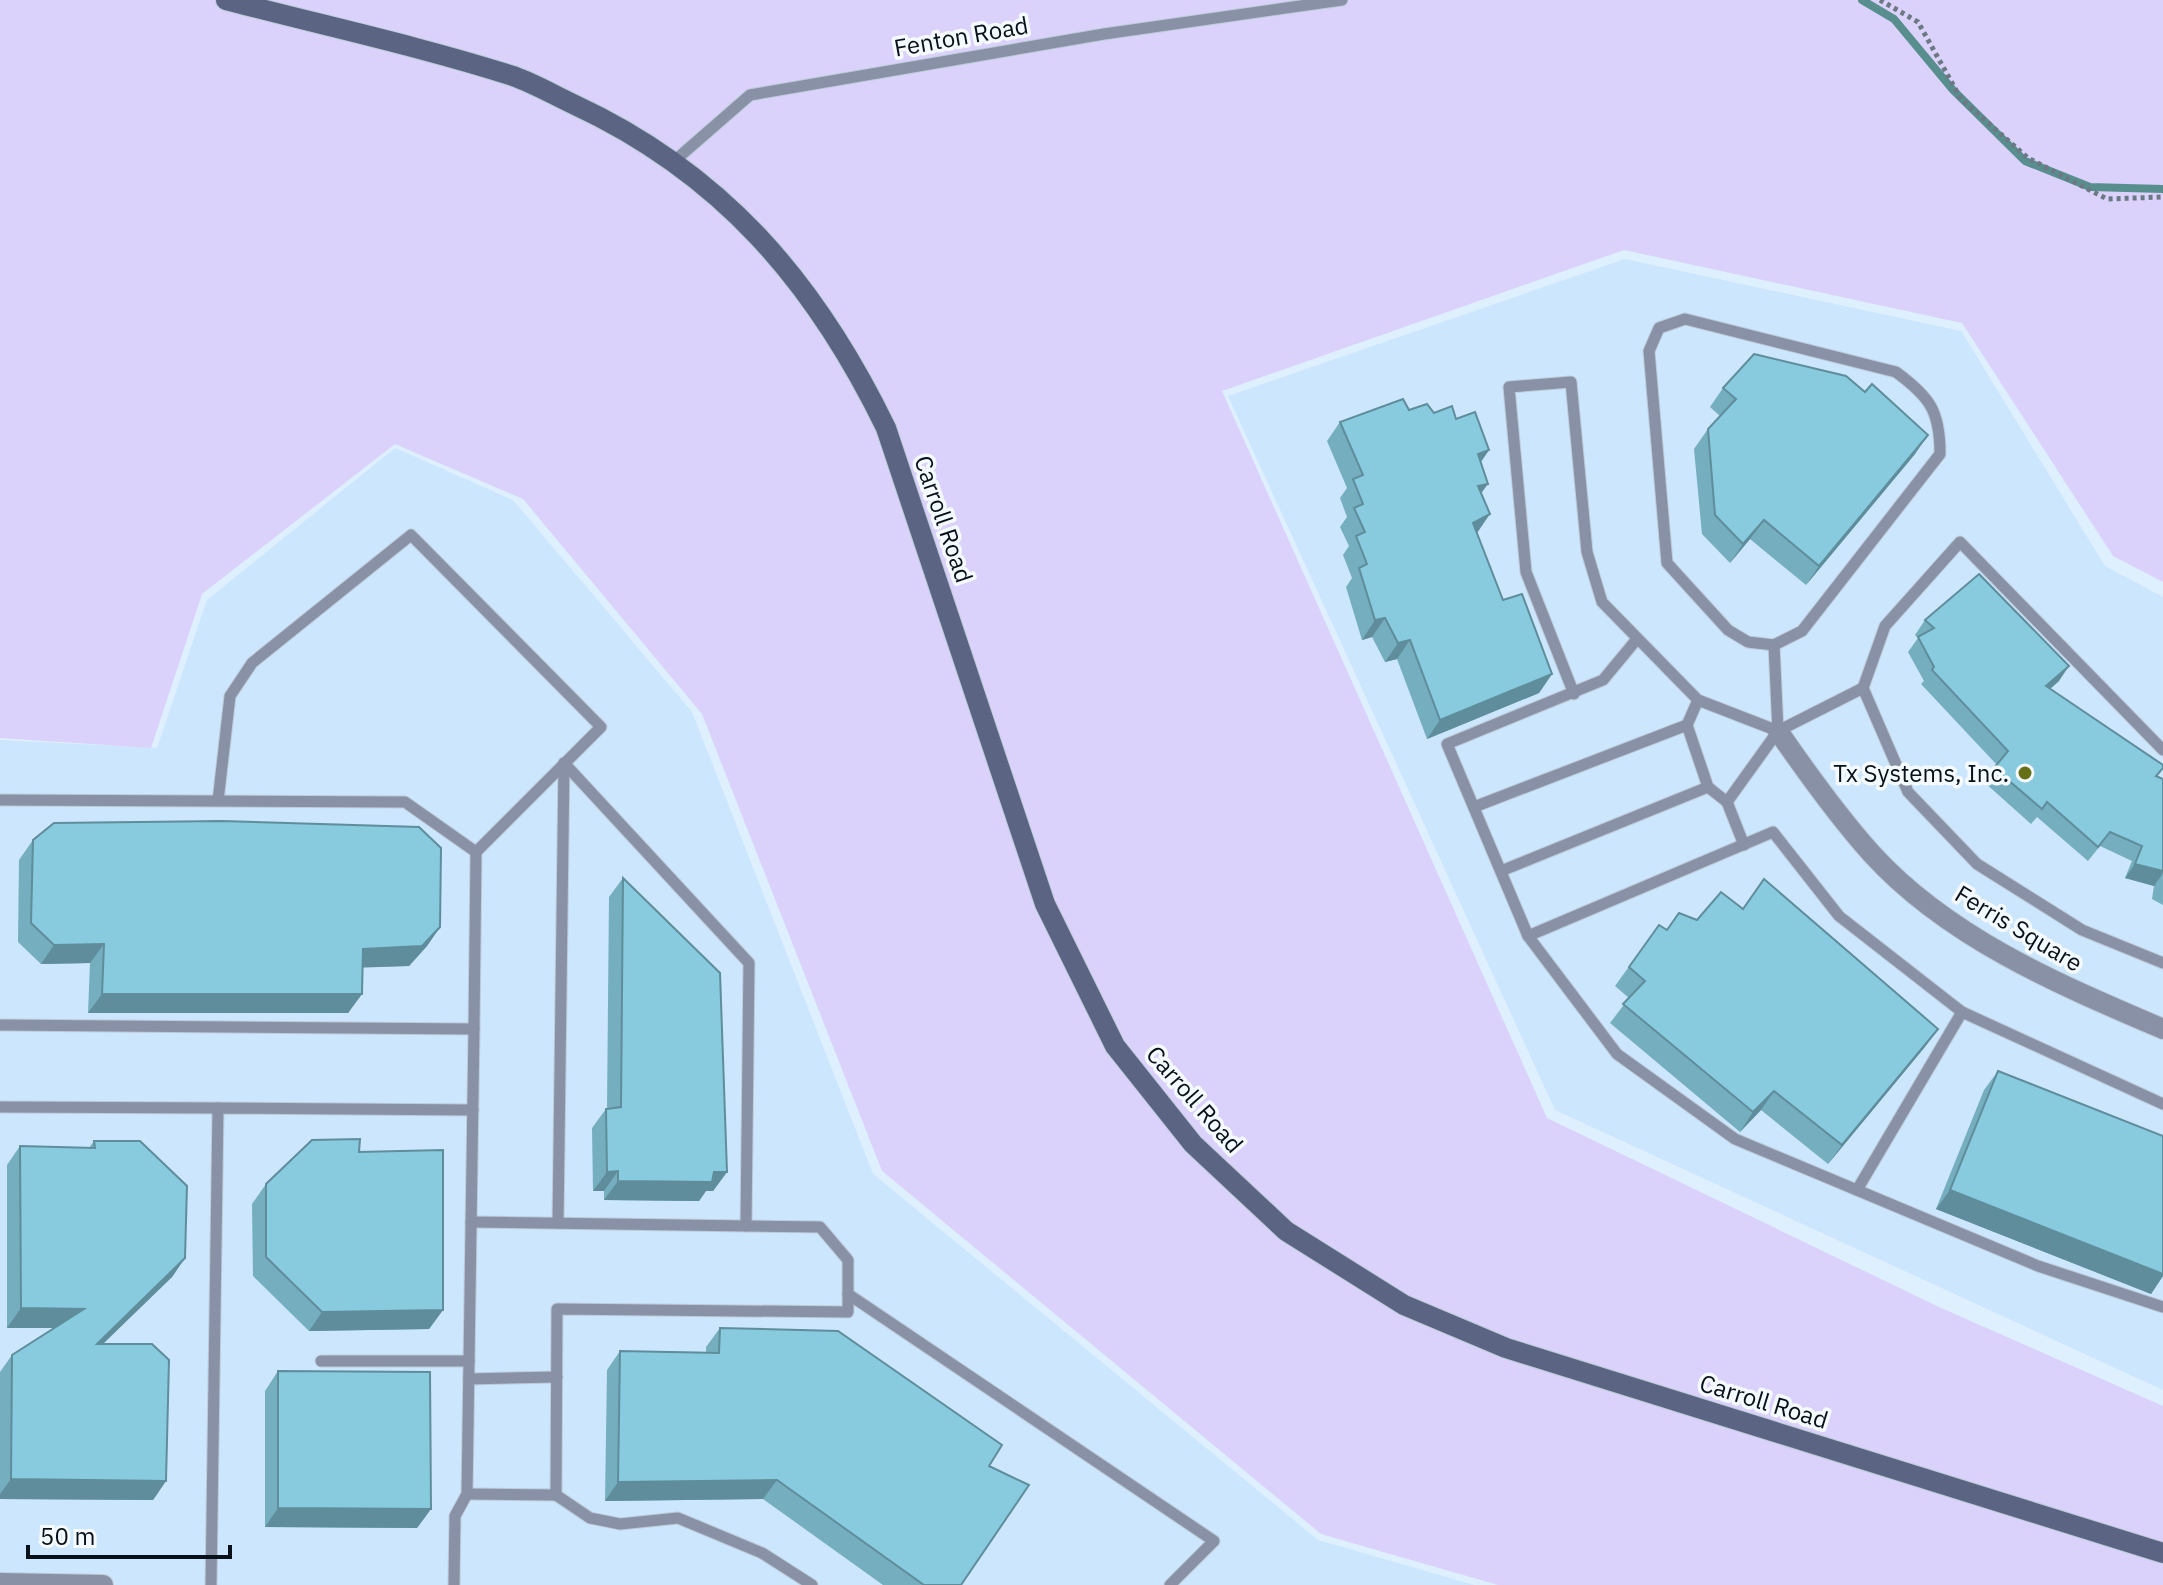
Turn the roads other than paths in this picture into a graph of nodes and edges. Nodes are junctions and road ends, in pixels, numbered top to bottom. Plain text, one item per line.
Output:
1 (226, 0) edge
2 (1342, 0) edge
3 (672, 163) junction
4 (1637, 639) junction
5 (1774, 645) junction
6 (1863, 688) junction
7 (1574, 694) junction
8 (1698, 700) junction
9 (1687, 725) junction
10 (1778, 731) junction
11 (2163, 750) edge
12 (564, 763) junction
13 (1708, 787) junction
14 (0, 800) edge
15 (218, 801) junction
16 (1727, 802) junction
17 (1474, 807) junction
18 (1744, 845) junction
19 (476, 852) junction
20 (1501, 871) junction
21 (1528, 936) junction
22 (2163, 963) edge
23 (1962, 1012) junction
24 (0, 1025) edge
25 (474, 1029) junction
26 (2163, 1029) edge
27 (2163, 1104) edge
28 (0, 1107) edge
29 (218, 1108) junction
30 (473, 1110) junction
31 (1857, 1190) junction
32 (471, 1222) junction
33 (558, 1223) junction
34 (746, 1226) junction
35 (848, 1294) junction
36 (2163, 1307) edge
37 (321, 1361) dead end
38 (469, 1361) junction
39 (557, 1377) junction
40 (469, 1379) junction
41 (467, 1494) junction
42 (556, 1495) junction
43 (2163, 1553) edge
44 (0, 1583) edge
45 (103, 1585) edge
46 (211, 1585) edge
47 (454, 1585) edge
48 (812, 1585) edge
49 (1170, 1585) edge

1 - 3 main road, Carroll Road
2 - 3 lane, Fenton Road
3 - 43 main road, Carroll Road
4 - 7 lane
4 - 7 lane
4 - 8 lane
5 - 5 lane
5 - 10 lane
6 - 10 lane
6 - 11 lane
6 - 22 lane
7 - 17 lane
8 - 9 lane
8 - 10 lane
9 - 13 lane
9 - 17 lane
10 - 16 lane
10 - 26 street, Ferris Square
12 - 15 lane
12 - 19 lane
12 - 33 lane
12 - 34 lane
13 - 16 lane
13 - 20 lane
14 - 15 lane
15 - 19 lane
16 - 18 lane
17 - 20 lane
18 - 21 lane
18 - 23 lane
19 - 25 lane
20 - 21 lane
21 - 31 lane
23 - 27 lane
23 - 31 lane
24 - 25 lane
25 - 30 lane
28 - 29 lane
29 - 30 lane
29 - 46 lane
30 - 32 lane
31 - 36 lane
32 - 33 lane
32 - 38 lane
33 - 34 lane
34 - 35 lane
35 - 39 lane
35 - 49 lane
37 - 38 lane
38 - 40 lane
39 - 40 lane
39 - 42 lane
40 - 41 lane
41 - 42 lane
41 - 47 lane
42 - 48 lane
44 - 45 street

